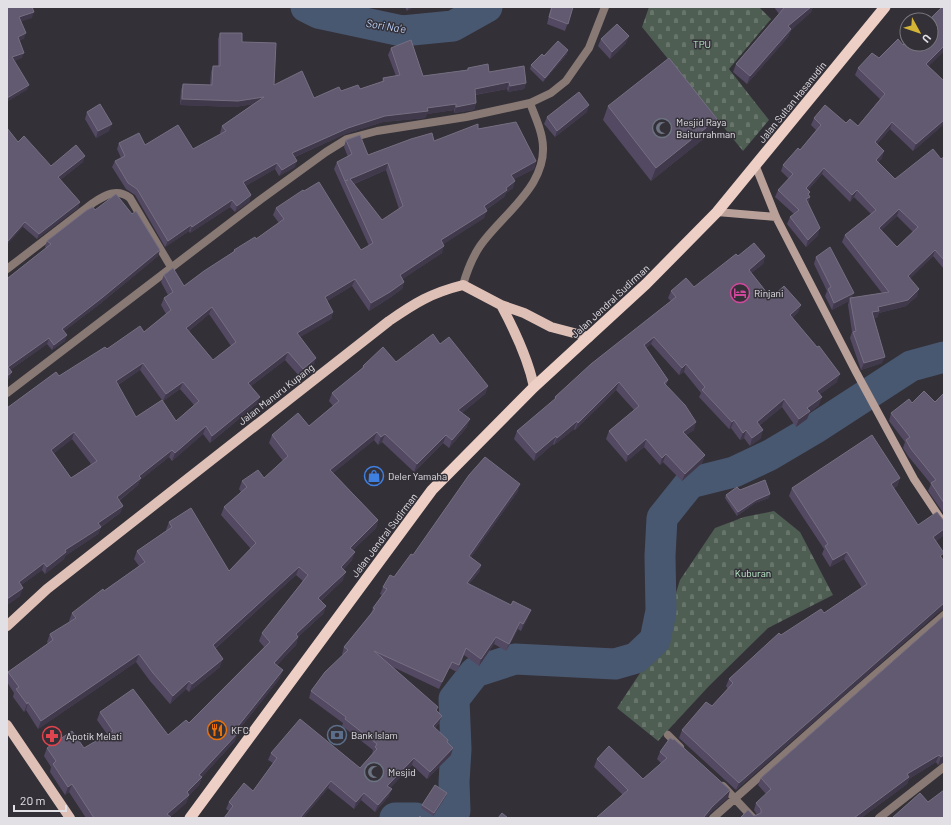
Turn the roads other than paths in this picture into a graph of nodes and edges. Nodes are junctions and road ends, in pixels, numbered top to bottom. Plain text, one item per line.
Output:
1 (605, 7) edge
2 (885, 7) edge
3 (530, 103) junction
4 (756, 167) junction
5 (717, 212) junction
6 (776, 217) junction
7 (171, 267) junction
8 (7, 269) edge
9 (462, 285) junction
10 (501, 305) junction
11 (589, 337) junction
12 (534, 387) junction
13 (7, 393) edge
14 (944, 524) edge
15 (944, 615) edge
16 (7, 626) edge
17 (7, 725) edge
18 (668, 735) dead end
19 (685, 751) edge
20 (944, 767) edge
21 (719, 782) edge
22 (736, 798) junction
23 (70, 818) edge
24 (190, 818) edge
25 (713, 818) edge
26 (753, 818) edge
27 (879, 818) edge

1 - 3 street
2 - 4 highway, Jalan Sultan Hasanudin
3 - 7 street
3 - 9 street
4 - 5 highway, Jalan Sultan Hasanudin
4 - 6 main road
5 - 6 main road
5 - 11 highway, Jalan Jendral Sudirman
6 - 14 main road
7 - 8 street
7 - 13 street
9 - 10 main road
9 - 16 main road, Jalan Manuru Kupang
10 - 11 main road
10 - 12 main road
11 - 12 highway, Jalan Jendral Sudirman
12 - 24 highway, Jalan Jendral Sudirman
15 - 22 street
17 - 23 main road
18 - 19 street
20 - 27 street
21 - 22 street
22 - 25 street
22 - 26 street

